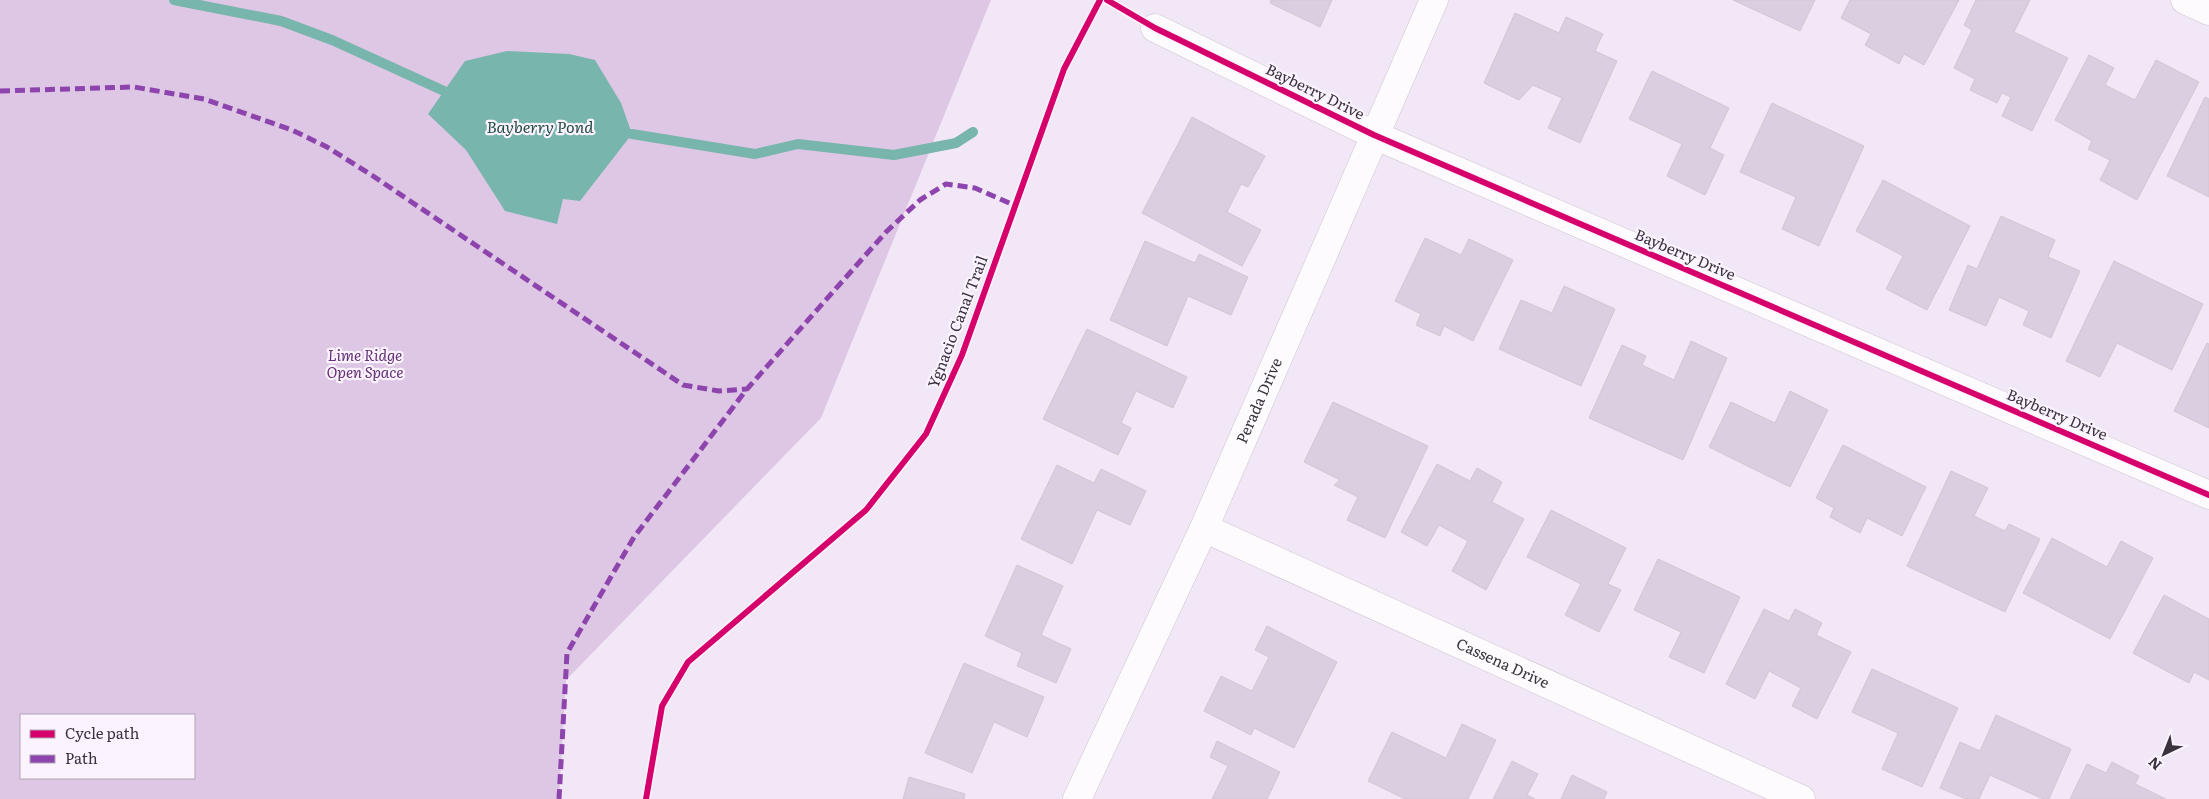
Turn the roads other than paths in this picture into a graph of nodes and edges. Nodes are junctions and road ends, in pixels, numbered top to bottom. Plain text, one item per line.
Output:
1 (1434, 0) edge
2 (2185, 0) edge
3 (2209, 11) edge
4 (1156, 28) dead end
5 (1374, 135) junction
6 (2209, 495) edge
7 (1204, 528) junction
8 (1077, 799) edge
9 (1801, 799) edge

1 - 5 street, Perada Drive
2 - 3 street
4 - 5 street, Bayberry Drive
5 - 6 street, Bayberry Drive
5 - 7 street, Perada Drive
7 - 8 street, Perada Drive
7 - 9 street, Cassena Drive

